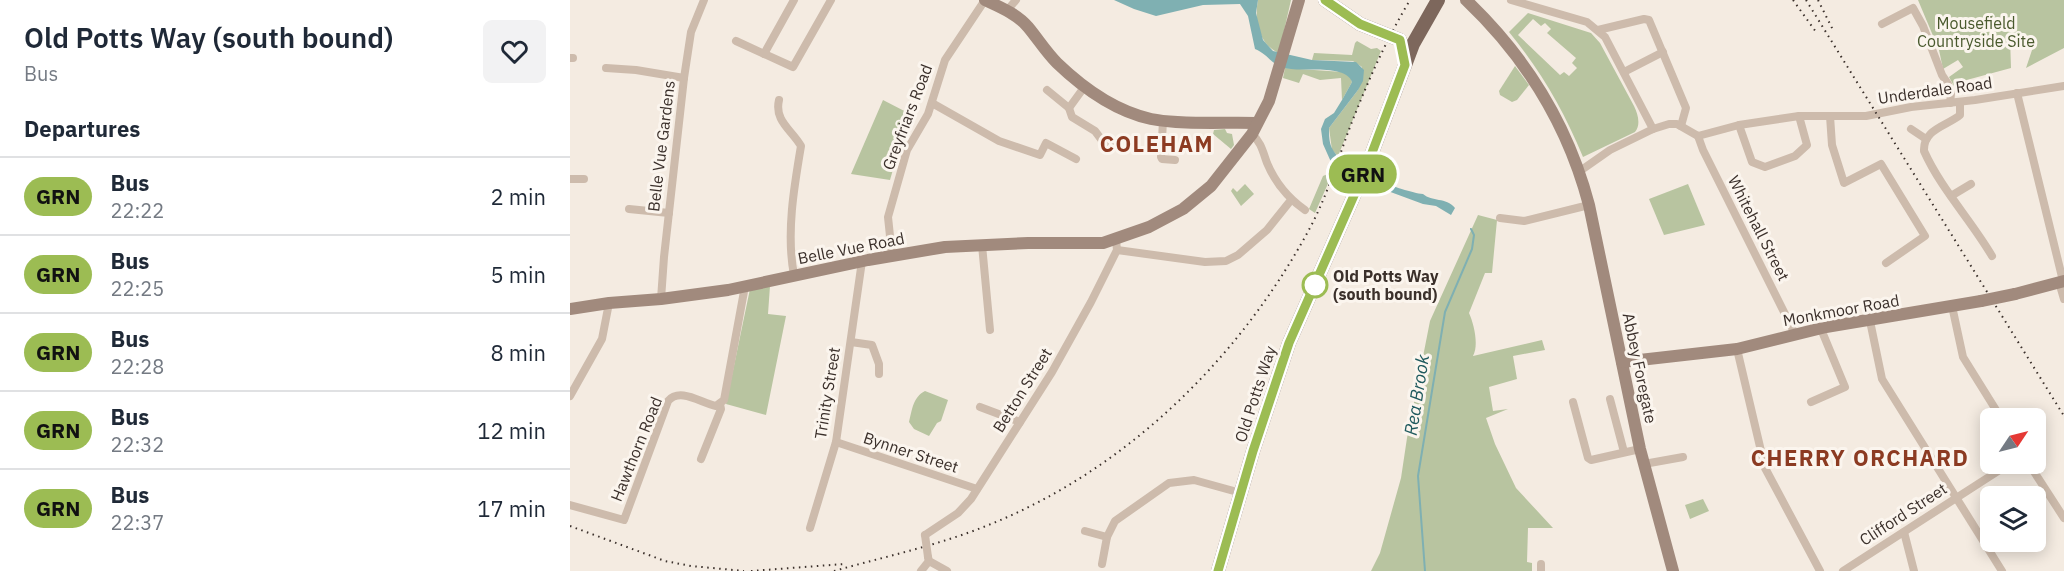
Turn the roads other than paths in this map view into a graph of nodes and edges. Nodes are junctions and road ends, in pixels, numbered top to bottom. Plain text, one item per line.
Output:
1 (704, 0) edge
2 (794, 0) edge
3 (831, 0) edge
4 (985, 0) edge
5 (1325, 0) edge
6 (1438, 0) edge
7 (1466, 0) edge
8 (1510, 0) edge
9 (1520, 1) edge
10 (1300, 2) edge
11 (1881, 24) dead end
12 (1598, 30) junction
13 (736, 41) dead end
14 (1407, 43) junction
15 (1663, 52) junction
16 (764, 54) junction
17 (606, 68) dead end
18 (1624, 72) junction
19 (684, 78) junction
20 (1085, 86) junction
21 (2064, 86) edge
22 (1047, 90) dead end
23 (2017, 93) junction
24 (779, 100) dead end
25 (1960, 102) junction
26 (932, 103) junction
27 (1950, 103) junction
28 (1069, 108) junction
29 (1799, 116) junction
30 (1830, 116) junction
31 (1163, 121) junction
32 (1739, 125) junction
33 (1681, 126) junction
34 (1254, 128) junction
35 (1653, 129) junction
36 (1911, 129) dead end
37 (1698, 136) junction
38 (1926, 139) junction
39 (1112, 145) dead end
40 (1076, 159) dead end
41 (1175, 160) dead end
42 (1580, 171) junction
43 (1971, 184) dead end
44 (1952, 196) junction
45 (1291, 200) junction
46 (1589, 205) junction
47 (629, 208) dead end
48 (1305, 210) dead end
49 (669, 213) junction
50 (1500, 218) dead end
51 (982, 245) junction
52 (1119, 247) junction
53 (892, 255) junction
54 (1992, 256) dead end
55 (862, 261) junction
56 (1886, 263) dead end
57 (794, 275) junction
58 (2062, 281) edge
59 (745, 286) junction
60 (661, 299) junction
61 (2064, 299) edge
62 (609, 303) junction
63 (1952, 306) junction
64 (570, 309) edge
65 (1870, 321) junction
66 (1821, 329) junction
67 (990, 330) dead end
68 (1795, 334) junction
69 (851, 342) junction
70 (1737, 349) junction
71 (1622, 362) junction
72 (879, 374) dead end
73 (570, 396) edge
74 (1610, 399) dead end
75 (1573, 402) dead end
76 (1811, 402) dead end
77 (720, 404) junction
78 (980, 407) dead end
79 (1995, 408) edge
80 (1020, 422) junction
81 (836, 442) junction
82 (1640, 449) junction
83 (1624, 452) junction
84 (1683, 457) dead end
85 (701, 459) dead end
86 (1644, 464) junction
87 (1993, 474) edge
88 (2036, 474) edge
89 (977, 489) junction
90 (1241, 493) junction
91 (1957, 497) junction
92 (570, 505) edge
93 (2064, 518) edge
94 (810, 528) dead end
95 (1085, 531) dead end
96 (1904, 532) junction
97 (1107, 537) junction
98 (930, 561) junction
99 (1101, 564) dead end
100 (921, 571) edge
101 (947, 571) edge
102 (1218, 571) edge
103 (1673, 571) edge
104 (1820, 571) edge
105 (1843, 571) edge
106 (1914, 571) edge
107 (2002, 571) edge

1 - 19 street, Belle Vue Gardens
2 - 16 street
3 - 16 street
4 - 20 street
4 - 26 street, Greyfriars Road
5 - 14 main road
6 - 14 main road
7 - 42 street, Abbey Foregate
8 - 9 street
9 - 12 street
10 - 34 street, Belle Vue Road
11 - 27 street
12 - 15 street
12 - 18 street
13 - 16 street
14 - 90 main road, Old Potts Way
15 - 18 street
15 - 33 street
17 - 19 street
18 - 35 street
19 - 49 street, Belle Vue Gardens
20 - 28 street
20 - 31 street
21 - 23 street, Underdale Road
22 - 28 street
23 - 25 street, Underdale Road
23 - 58 street
24 - 57 street
25 - 27 street, Underdale Road
25 - 38 street
26 - 40 street
26 - 53 street, Greyfriars Road
27 - 30 street, Underdale Road
28 - 39 street
29 - 30 street, Underdale Road
29 - 32 street, Underdale Road
29 - 32 street
30 - 56 street
31 - 34 street
31 - 41 street
32 - 37 street, Underdale Road
33 - 35 street
33 - 37 street
34 - 45 street
34 - 52 street, Belle Vue Road
35 - 42 street
36 - 38 street
37 - 68 street, Whitehall Street
38 - 44 street
42 - 46 street, Abbey Foregate
43 - 44 street
44 - 54 street
45 - 48 street
45 - 52 street
46 - 50 street
46 - 71 street, Abbey Foregate
47 - 49 street
49 - 60 street, Belle Vue Gardens
51 - 52 street, Belle Vue Road
51 - 53 street, Belle Vue Road
51 - 67 street
52 - 80 street, Betton Street
53 - 55 street, Belle Vue Road
55 - 57 street, Belle Vue Road
55 - 69 street, Trinity Street
57 - 59 street, Belle Vue Road
58 - 61 street
58 - 63 street, Monkmoor Road, bridge
59 - 60 street, Belle Vue Road
59 - 77 street
60 - 62 street, Belle Vue Road
62 - 64 street, Belle Vue Road
62 - 73 street
63 - 65 street, Monkmoor Road
63 - 79 street
65 - 66 street, Monkmoor Road
65 - 91 street
66 - 68 street, Monkmoor Road
66 - 76 street
68 - 70 street, Monkmoor Road
69 - 72 street
69 - 81 street, Trinity Street
70 - 71 street, Monkmoor Road
70 - 104 street
71 - 82 street, Abbey Foregate
74 - 83 street
75 - 83 street
77 - 85 street
77 - 92 street, Hawthorn Road
78 - 80 street
80 - 89 street, Betton Street
81 - 89 street, Bynner Street
81 - 94 street, Trinity Street
82 - 83 street
82 - 86 street, Abbey Foregate
84 - 86 street
86 - 103 street, Abbey Foregate
87 - 91 street, Clifford Street
88 - 93 street
89 - 98 street, Betton Street, bridge
90 - 97 street
90 - 102 main road, Old Potts Way
91 - 96 street, Clifford Street
91 - 107 street
95 - 97 street
96 - 105 street, Clifford Street
96 - 106 street
97 - 99 street
98 - 100 street
98 - 101 street

